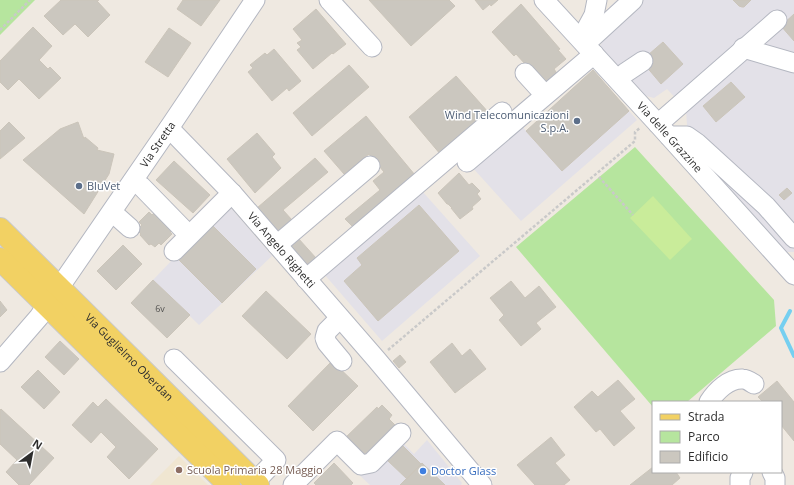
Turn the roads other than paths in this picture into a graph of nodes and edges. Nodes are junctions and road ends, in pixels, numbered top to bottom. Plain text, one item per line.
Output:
1 (254, 0) edge
2 (329, 0) edge
3 (544, 0) edge
4 (597, 0) edge
5 (633, 0) edge
6 (777, 20) dead end
7 (586, 46) junction
8 (372, 47) dead end
9 (743, 48) junction
10 (643, 61) dead end
11 (794, 62) edge
12 (525, 73) dead end
13 (618, 79) junction
14 (545, 95) junction
15 (502, 112) dead end
16 (660, 126) junction
17 (170, 128) junction
18 (467, 162) dead end
19 (370, 166) dead end
20 (133, 181) junction
21 (232, 193) junction
22 (112, 212) junction
23 (130, 228) dead end
24 (0, 229) edge
25 (183, 230) dead end
26 (794, 238) edge
27 (277, 245) junction
28 (174, 251) dead end
29 (0, 259) edge
30 (794, 275) edge
31 (306, 279) junction
32 (59, 288) junction
33 (47, 305) junction
34 (340, 318) junction
35 (174, 359) dead end
36 (342, 360) dead end
37 (0, 362) edge
38 (754, 384) dead end
39 (710, 401) edge
40 (401, 433) dead end
41 (742, 473) edge
42 (772, 473) edge
43 (257, 483) edge
44 (303, 484) edge
45 (229, 485) edge
46 (482, 485) edge
47 (740, 485) edge
48 (775, 485) edge

1 - 17 street, Via Stretta
2 - 8 street
3 - 7 street, Via delle Grazzine
4 - 7 street
5 - 7 street
6 - 9 street
7 - 13 street, Via delle Grazzine
7 - 14 street
9 - 11 street
9 - 16 street
10 - 13 street
12 - 14 street
13 - 16 street, Via delle Grazzine
14 - 18 street
15 - 31 street
16 - 26 street
16 - 30 street, Via delle Grazzine
17 - 20 street, Via Stretta
17 - 21 street, Via Angelo Righetti
19 - 27 street
20 - 22 street, Via Stretta
20 - 25 street
21 - 27 street, Via Angelo Righetti
21 - 28 street
22 - 23 street
22 - 32 street, Via Stretta
24 - 32 main road, Via Guglielmo Oberdan
27 - 31 street, Via Angelo Righetti
29 - 33 main road, Via Guglielmo Oberdan
31 - 34 street, Via Angelo Righetti
32 - 33 street, Via Stretta
32 - 43 main road, Via Guglielmo Oberdan
33 - 37 street, Via Stretta
33 - 45 main road, Via Guglielmo Oberdan
34 - 36 street
34 - 46 street, Via Angelo Righetti
35 - 43 street
38 - 39 street
40 - 44 street
41 - 47 street
42 - 48 street

